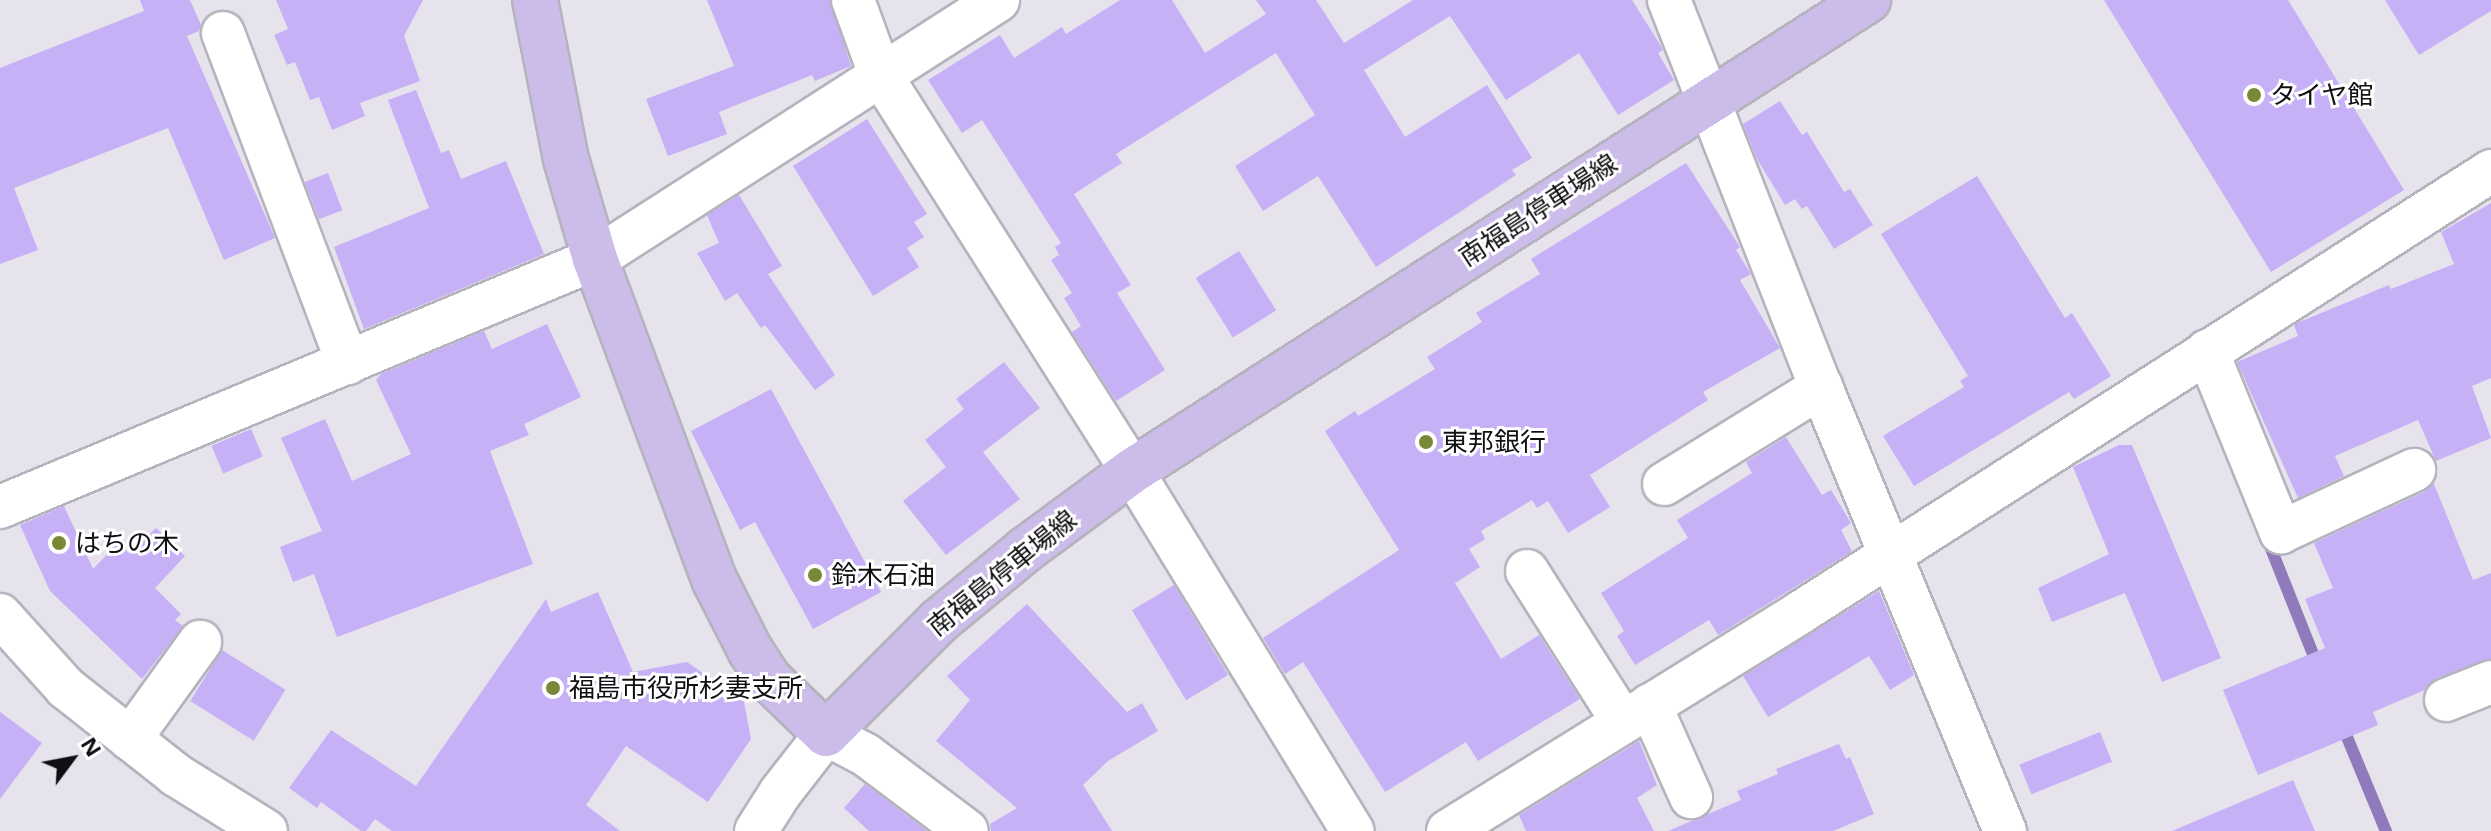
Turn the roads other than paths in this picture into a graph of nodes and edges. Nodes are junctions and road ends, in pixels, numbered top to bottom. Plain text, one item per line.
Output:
1 (535, 0) edge
2 (853, 0) edge
3 (998, 0) edge
4 (1669, 0) edge
5 (1868, 0) edge
6 (223, 33) dead end
7 (880, 74) junction
8 (1707, 102) junction
9 (2491, 171) edge
10 (595, 259) junction
11 (2207, 351) junction
12 (348, 363) junction
13 (1821, 387) junction
14 (2414, 470) dead end
15 (1132, 471) junction
16 (1664, 484) dead end
17 (0, 507) edge
18 (1889, 552) junction
19 (1527, 571) dead end
20 (0, 615) edge
21 (200, 642) dead end
22 (2491, 682) edge
23 (2446, 700) dead end
24 (1637, 714) junction
25 (826, 734) junction
26 (130, 739) junction
27 (1691, 797) dead end
28 (1495, 819) edge
29 (266, 831) edge
30 (756, 831) edge
31 (967, 831) edge
32 (1353, 831) edge
33 (1448, 831) edge
34 (2005, 831) edge

1 - 10 main road
2 - 7 street
3 - 7 street
4 - 8 street
5 - 8 main road, 南福島停車場線
6 - 12 street
7 - 10 street
7 - 15 street
8 - 13 street
8 - 15 main road, 南福島停車場線
9 - 11 street
10 - 12 street
10 - 25 main road
11 - 14 street
11 - 18 street
12 - 17 street
13 - 16 street
13 - 18 street
15 - 25 main road, 南福島停車場線
15 - 32 street
18 - 24 street
18 - 34 street
19 - 24 street
20 - 26 street
21 - 26 street
22 - 23 street
24 - 27 street
24 - 28 street
25 - 30 street
25 - 31 street
26 - 29 street
28 - 33 street

